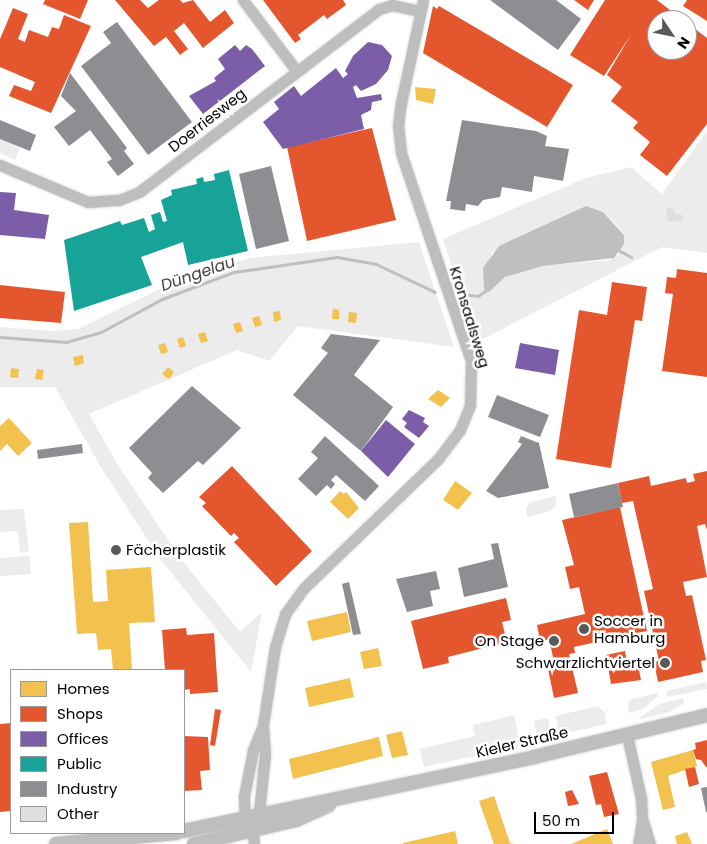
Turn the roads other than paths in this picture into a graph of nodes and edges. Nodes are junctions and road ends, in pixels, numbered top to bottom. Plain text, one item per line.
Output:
1 (243, 0) edge
2 (422, 5) edge
3 (296, 70) junction
4 (0, 165) edge
5 (707, 714) edge
6 (263, 725) junction
7 (627, 735) junction
8 (343, 799) junction
9 (260, 815) junction
10 (245, 818) junction
11 (642, 820) junction
12 (185, 831) edge
13 (166, 834) edge
14 (253, 838) edge
15 (56, 844) edge
16 (194, 844) edge
17 (638, 844) edge
18 (650, 844) edge

1 - 3 street
2 - 3 street, Doerriesweg
2 - 6 street, Kronsaalsweg
3 - 4 street, Doerriesweg
5 - 7 main road, Kieler Straße
6 - 9 street, Kronsaalsweg
6 - 10 street, Kronsaalsweg
7 - 8 main road, Kieler Straße
7 - 11 street
8 - 9 main road, Kieler Straße
8 - 14 main road, Kieler Straße
9 - 10 main road, Kieler Straße
9 - 14 street, Kronsaalsweg
10 - 12 main road, Kieler Straße
10 - 14 street, Kronsaalsweg
11 - 17 street
11 - 18 street
13 - 15 main road
14 - 16 main road, Kieler Straße

